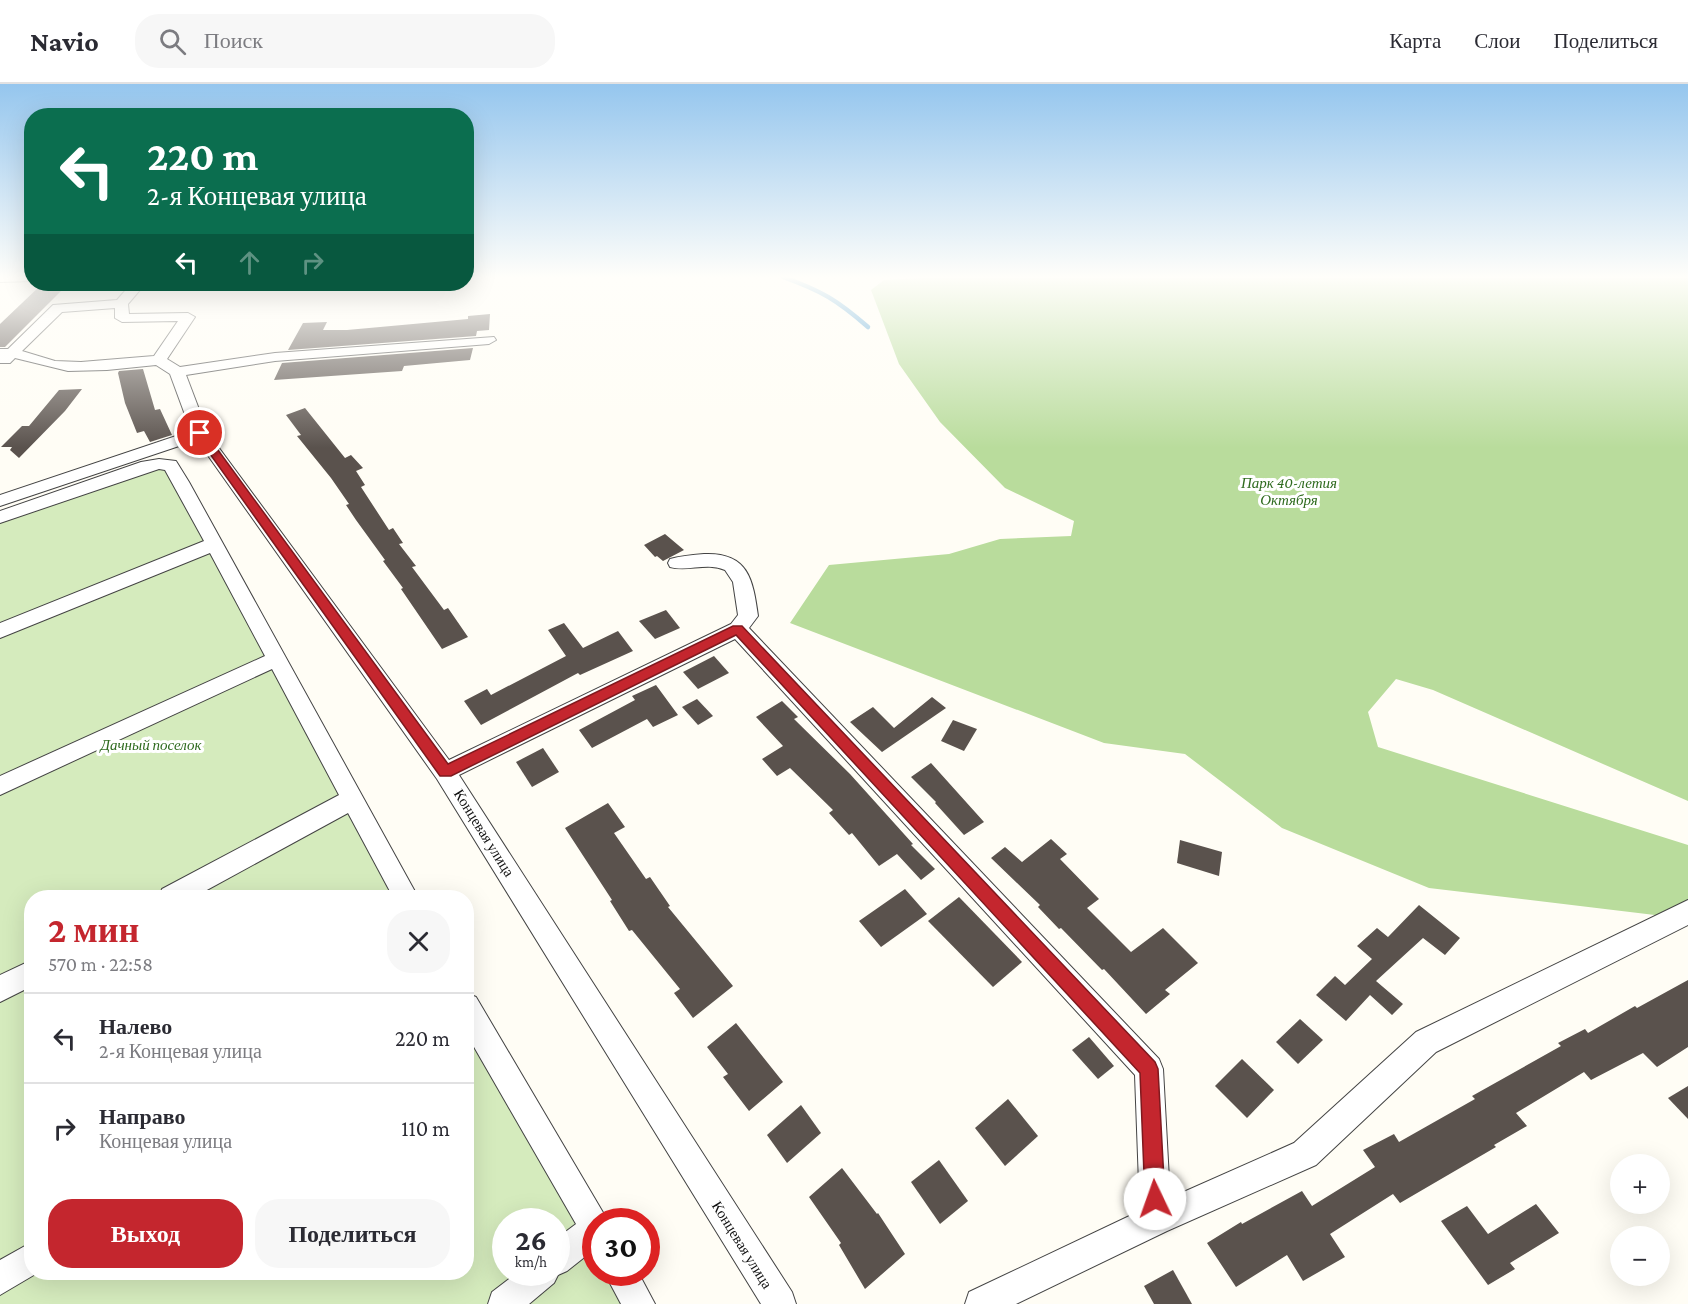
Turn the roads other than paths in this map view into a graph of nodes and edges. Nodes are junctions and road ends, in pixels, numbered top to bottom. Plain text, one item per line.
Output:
1 (28, 334) edge
2 (181, 334) edge
3 (489, 340) dead end
4 (6, 353) edge
5 (0, 364) edge
6 (168, 366) junction
7 (200, 433) junction
8 (0, 501) edge
9 (0, 517) edge
10 (214, 544) junction
11 (677, 564) dead end
12 (738, 629) junction
13 (0, 631) edge
14 (276, 659) junction
15 (445, 772) junction
16 (0, 786) edge
17 (353, 799) junction
18 (184, 890) edge
19 (402, 890) edge
20 (1688, 912) edge
21 (24, 976) edge
22 (0, 989) edge
23 (474, 1020) edge
24 (583, 1208) edge
25 (1156, 1220) junction
26 (582, 1239) edge
27 (570, 1249) edge
28 (24, 1263) edge
29 (0, 1279) edge
30 (526, 1286) edge
31 (629, 1286) edge
32 (504, 1304) edge
33 (639, 1304) edge
34 (780, 1304) edge
35 (981, 1304) edge

1 - 4 street
2 - 6 street
3 - 6 street
4 - 5 street
4 - 6 street
6 - 7 street, Концевая улица
7 - 8 street
7 - 15 street, Концевая улица
9 - 10 street
10 - 13 street
10 - 14 street
11 - 12 street
12 - 15 street
12 - 25 street
14 - 16 street
14 - 17 street
15 - 34 street, Концевая улица
17 - 18 street
17 - 19 street
20 - 25 street
21 - 22 street
23 - 24 street
25 - 35 street
26 - 27 street
28 - 29 street
30 - 32 street
31 - 33 street

